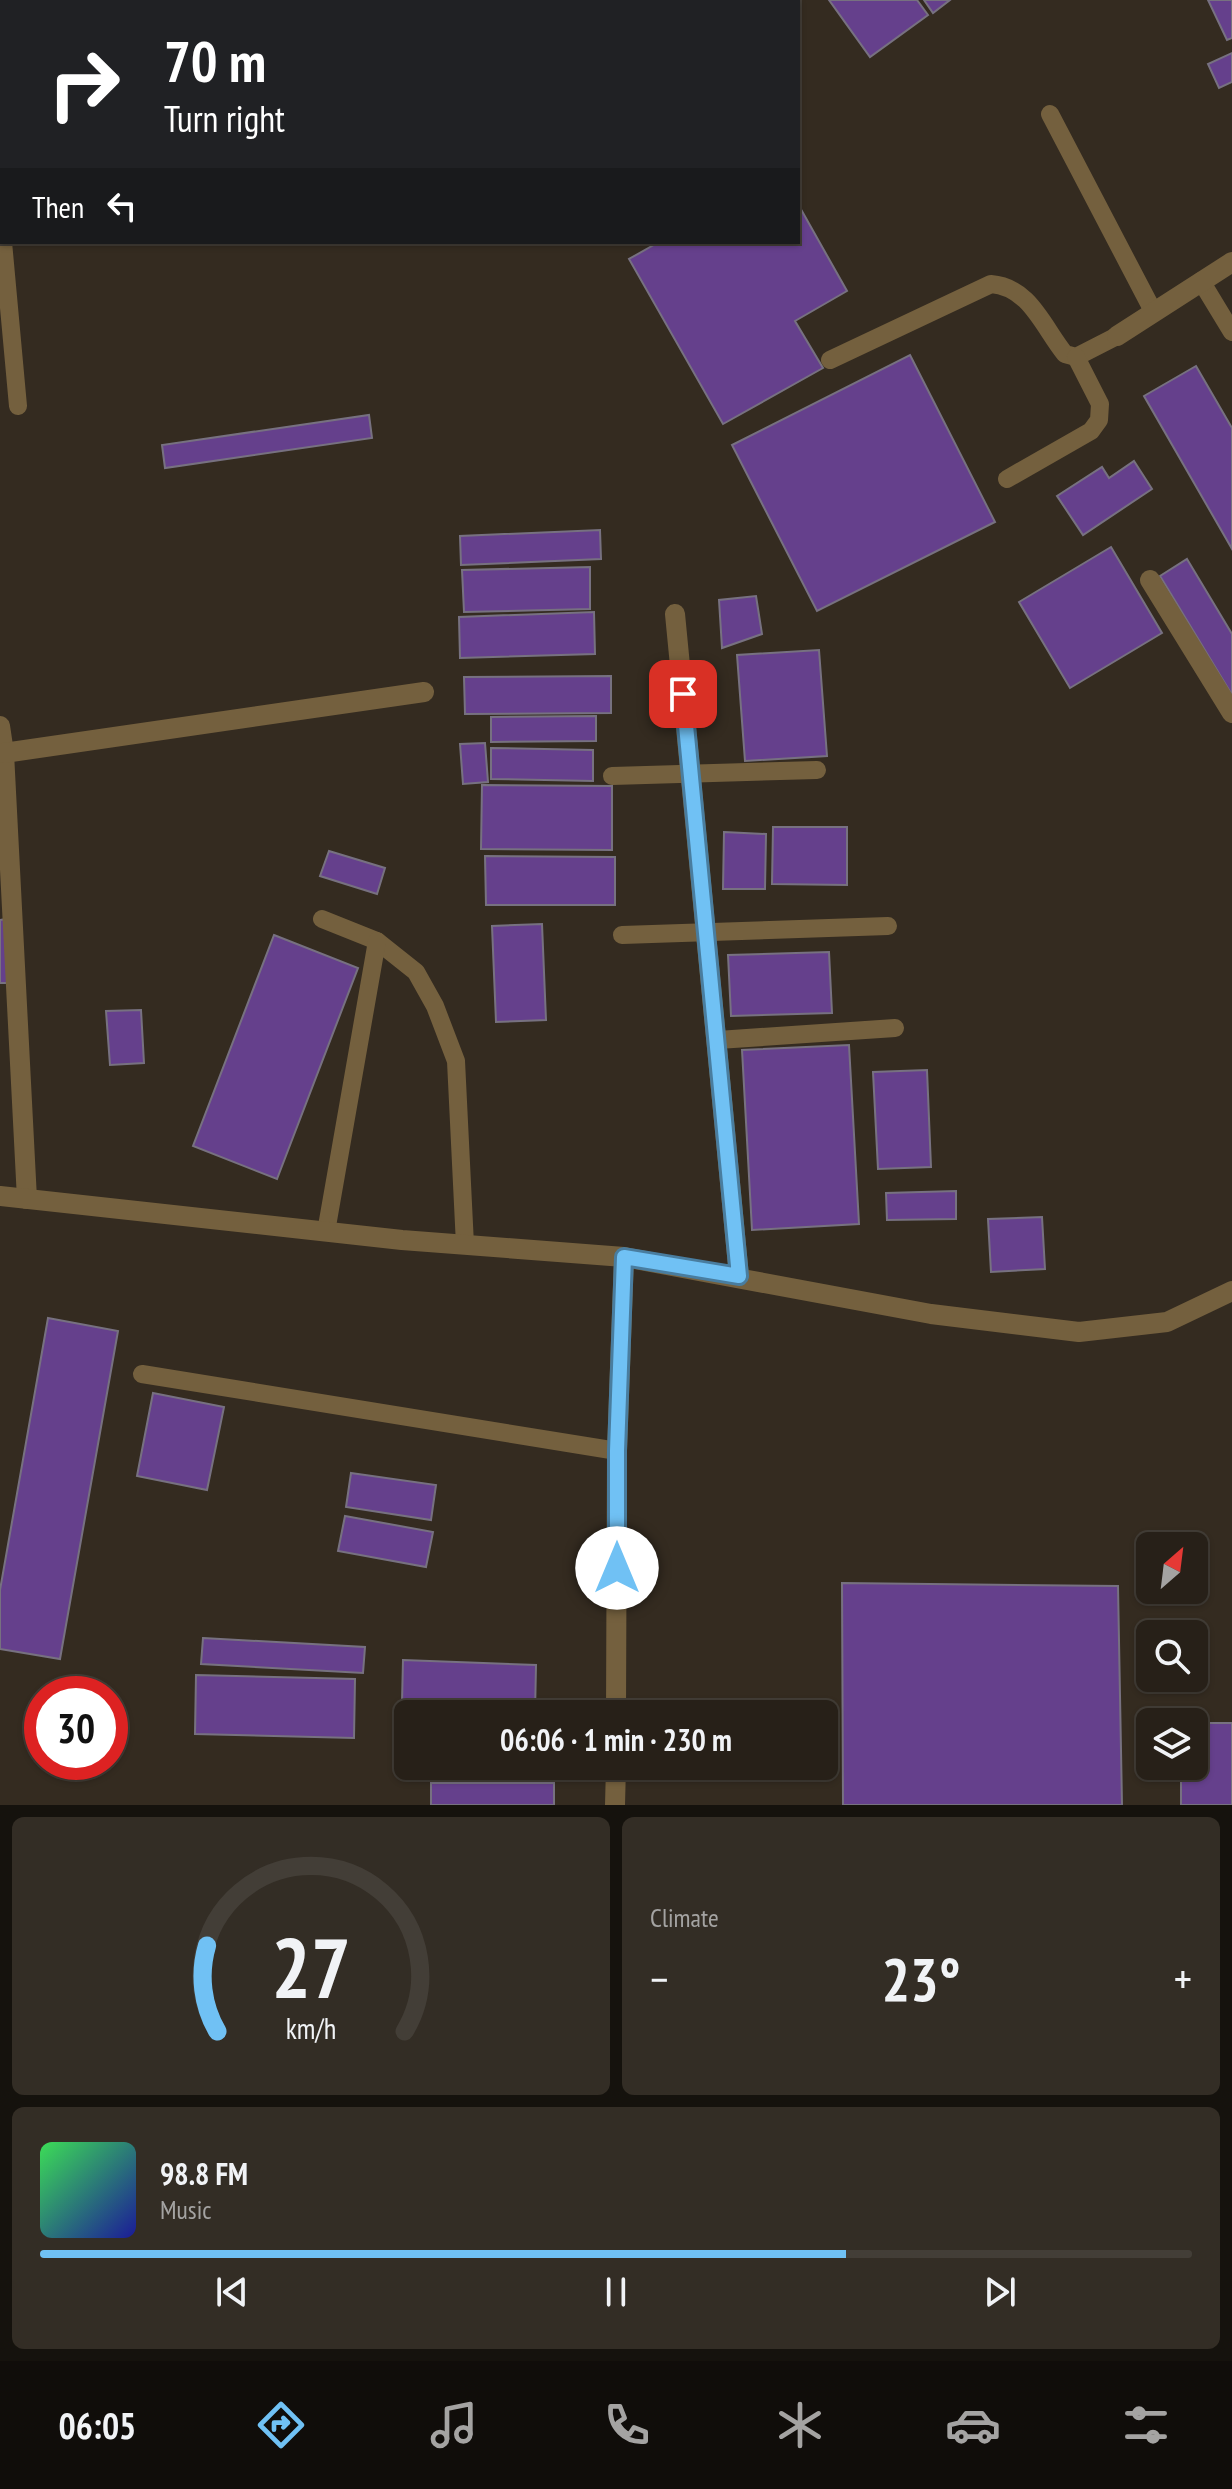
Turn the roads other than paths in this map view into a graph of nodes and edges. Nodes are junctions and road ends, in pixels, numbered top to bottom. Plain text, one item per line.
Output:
1 (1050, 114) dead end
2 (3, 244) edge
3 (1232, 262) edge
4 (1201, 281) junction
5 (1153, 311) junction
6 (1232, 332) edge
7 (1117, 336) joint
8 (1076, 357) junction
9 (830, 360) dead end
10 (18, 406) dead end
11 (1007, 479) dead end
12 (1150, 580) dead end
13 (675, 614) dead end
14 (424, 692) dead end
15 (1232, 713) edge
16 (0, 726) edge
17 (4, 753) junction
18 (817, 770) dead end
19 (691, 774) junction
20 (612, 776) dead end
21 (322, 919) dead end
22 (888, 926) dead end
23 (708, 934) junction
24 (622, 935) dead end
25 (377, 941) junction
26 (895, 1028) dead end
27 (718, 1040) junction
28 (0, 1196) edge
29 (27, 1199) junction
30 (326, 1232) junction
31 (465, 1245) junction
32 (624, 1257) junction
33 (739, 1276) junction
34 (1232, 1291) edge
35 (142, 1374) dead end
36 (617, 1451) junction
37 (616, 1700) edge
38 (616, 1780) edge
39 (615, 1805) edge

1 - 5 lane
2 - 10 lane
3 - 4 street
4 - 5 street
4 - 6 lane
5 - 7 street
7 - 8 lane
8 - 9 lane
8 - 11 lane
12 - 15 street
13 - 19 street
14 - 17 street
16 - 17 street
17 - 29 street
18 - 19 lane
19 - 20 lane
19 - 23 street
21 - 25 lane
22 - 23 lane
23 - 24 lane
23 - 27 street
25 - 30 lane
25 - 31 lane
26 - 27 lane
27 - 33 street
28 - 29 street
29 - 30 street
30 - 31 street
31 - 32 street
32 - 33 street
32 - 36 street
33 - 34 street
35 - 36 lane
36 - 37 street
38 - 39 street

